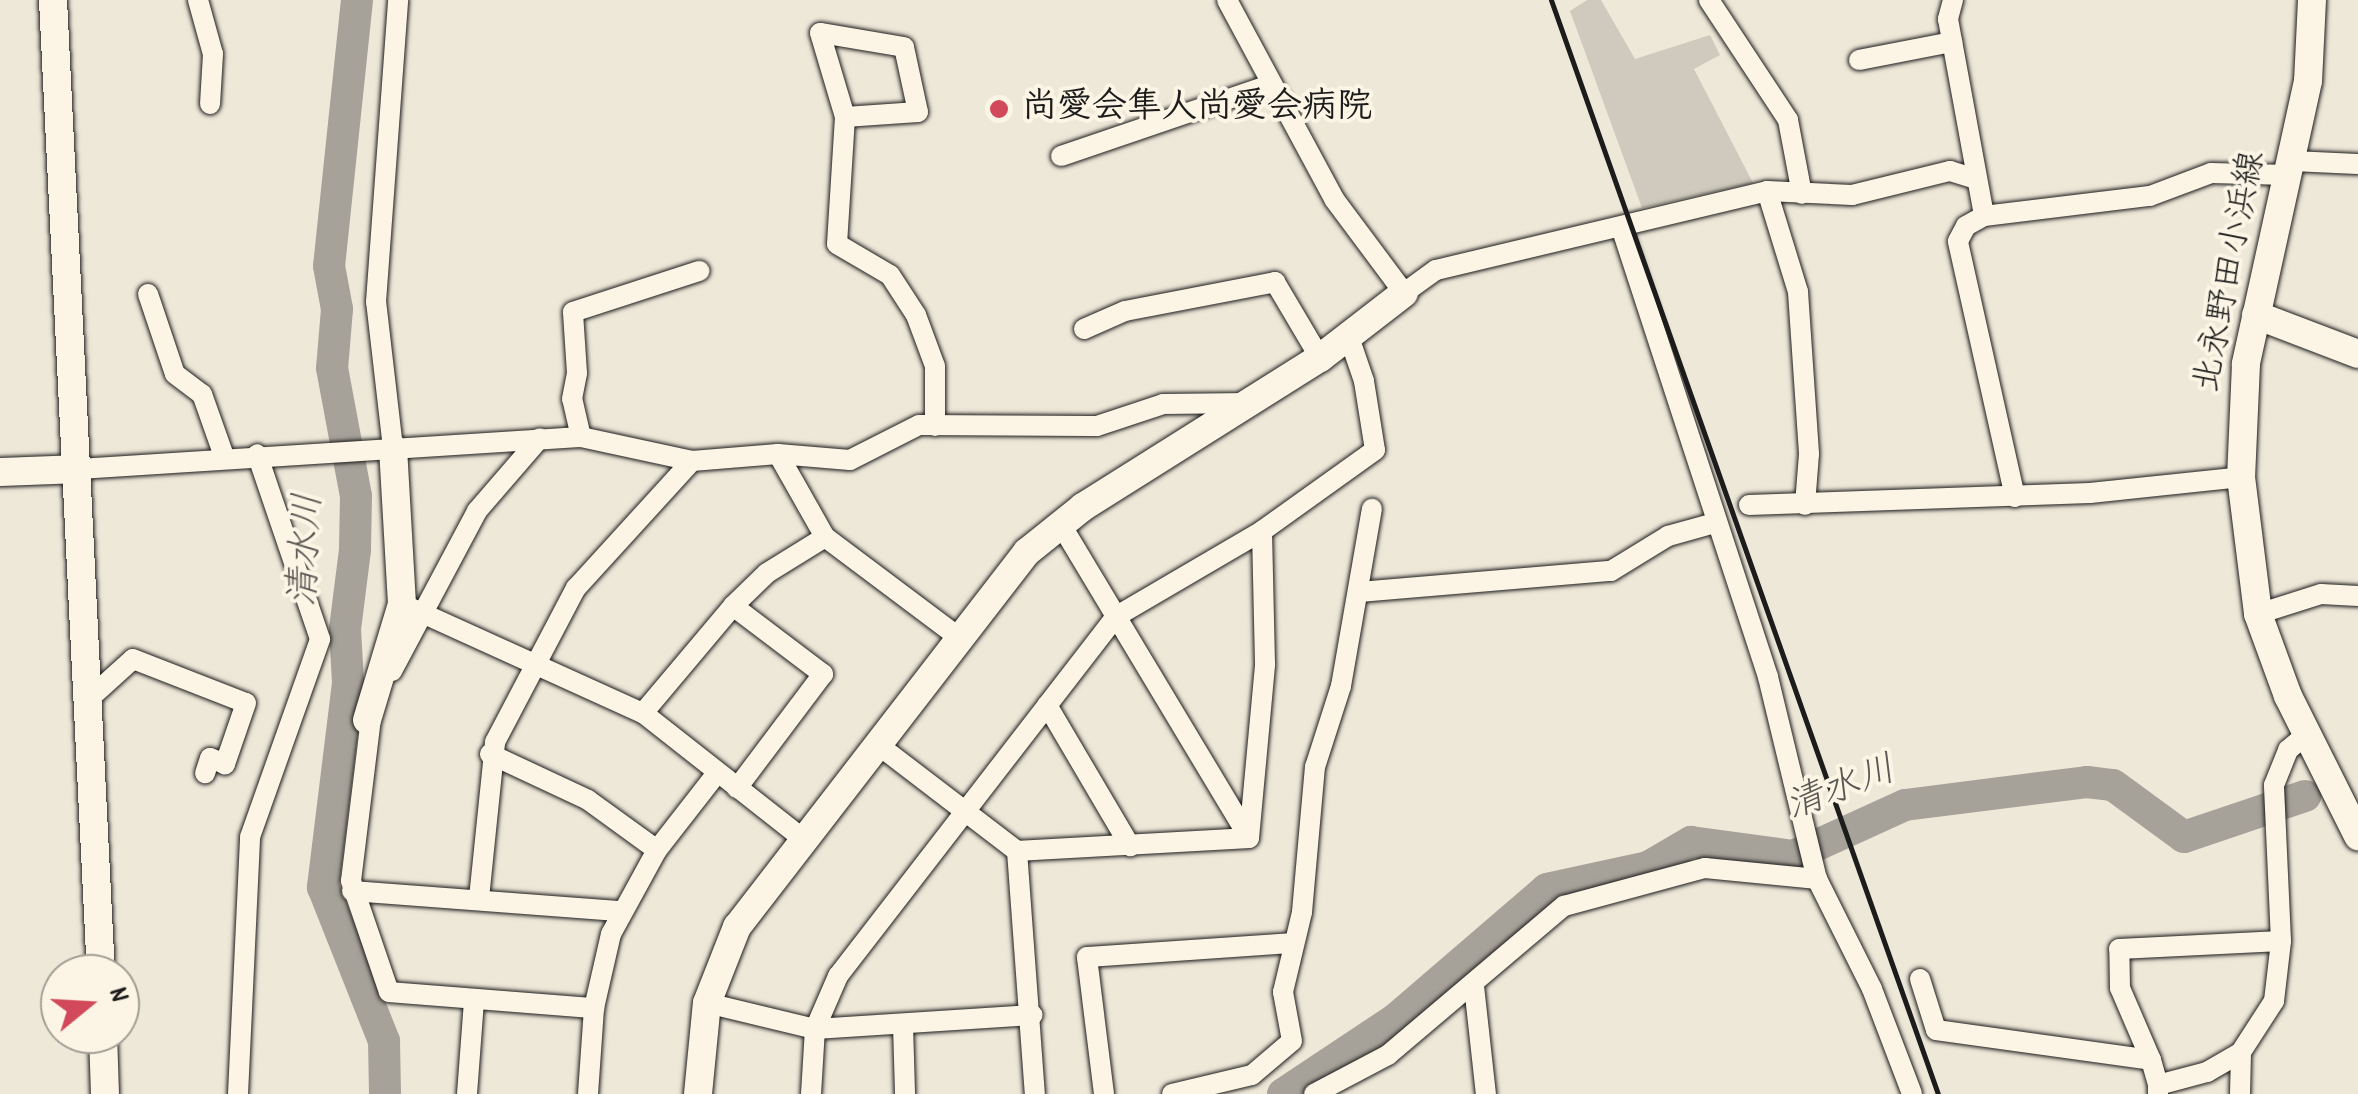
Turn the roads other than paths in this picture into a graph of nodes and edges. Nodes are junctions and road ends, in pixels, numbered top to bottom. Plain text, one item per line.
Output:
1 (53, 0) edge
2 (198, 0) edge
3 (398, 0) edge
4 (1227, 0) edge
5 (1709, 0) edge
6 (1953, 0) edge
7 (2312, 0) edge
8 (1952, 42) junction
9 (1859, 60) dead end
10 (1269, 85) junction
11 (210, 104) dead end
12 (845, 117) junction
13 (1061, 156) dead end
14 (2358, 164) edge
15 (2290, 168) junction
16 (1976, 179) junction
17 (1767, 191) junction
18 (1802, 194) junction
19 (1984, 216) junction
20 (1621, 227) junction
21 (700, 271) dead end
22 (1404, 293) junction
23 (148, 294) dead end
24 (2256, 315) junction
25 (1084, 329) dead end
26 (1349, 338) junction
27 (2358, 354) edge
28 (1320, 358) junction
29 (1254, 403) junction
30 (934, 426) junction
31 (581, 437) junction
32 (540, 438) junction
33 (394, 448) junction
34 (257, 454) junction
35 (778, 454) junction
36 (225, 459) junction
37 (692, 461) junction
38 (79, 468) junction
39 (0, 472) edge
40 (2240, 477) junction
41 (2015, 497) junction
42 (1749, 505) dead end
43 (1805, 506) junction
44 (1372, 509) dead end
45 (1060, 523) junction
46 (1714, 523) junction
47 (1262, 531) junction
48 (825, 536) junction
49 (1359, 592) junction
50 (2358, 596) edge
51 (733, 606) junction
52 (411, 608) junction
53 (2258, 614) junction
54 (1115, 617) junction
55 (956, 636) junction
56 (535, 664) junction
57 (92, 696) junction
58 (1046, 705) junction
59 (643, 713) junction
60 (367, 720) joint
61 (2307, 734) junction
62 (877, 744) junction
63 (490, 754) junction
64 (716, 773) junction
65 (204, 774) dead end
66 (738, 788) junction
67 (2351, 808) edge
68 (965, 812) junction
69 (2358, 836) edge
70 (1249, 838) junction
71 (803, 839) junction
72 (1130, 846) junction
73 (657, 850) junction
74 (1017, 851) junction
75 (1817, 880) junction
76 (352, 891) junction
77 (479, 898) junction
78 (621, 911) junction
79 (2281, 941) junction
80 (1292, 944) junction
81 (100, 954) edge
82 (1920, 979) dead end
83 (1474, 986) junction
84 (474, 1000) junction
85 (707, 1003) junction
86 (594, 1008) junction
87 (1034, 1015) junction
88 (903, 1026) junction
89 (815, 1029) junction
90 (2241, 1052) junction
91 (104, 1054) edge
92 (2151, 1060) junction
93 (2158, 1090) edge
94 (105, 1094) edge
95 (238, 1094) edge
96 (467, 1094) edge
97 (588, 1094) edge
98 (698, 1094) edge
99 (810, 1094) edge
100 (905, 1094) edge
101 (1034, 1094) edge
102 (1104, 1094) edge
103 (1172, 1094) edge
104 (1314, 1094) edge
105 (1486, 1094) edge
106 (1912, 1094) edge
107 (2240, 1094) edge

1 - 38 street
2 - 11 street
3 - 33 street
4 - 10 street
5 - 18 street
6 - 8 street
7 - 15 street, 北永野田小浜線
8 - 9 street
8 - 16 street
10 - 13 street
10 - 22 street
12 - 12 street
12 - 30 street
14 - 15 street
15 - 19 street
15 - 24 street, 北永野田小浜線
16 - 18 street
16 - 19 street
17 - 18 street
17 - 20 street
17 - 43 street
19 - 41 street
20 - 22 street
20 - 46 street
21 - 31 street
22 - 26 street
23 - 36 street
24 - 27 street
24 - 40 street, 北永野田小浜線
25 - 28 street
26 - 28 street
26 - 47 street
28 - 29 street
29 - 30 street
29 - 45 street
30 - 35 street
31 - 32 street
31 - 37 street
32 - 33 street
32 - 52 street
33 - 34 street
33 - 52 street
34 - 36 street
34 - 95 street
35 - 37 street
35 - 48 street
36 - 38 street
37 - 56 street
38 - 39 street
38 - 57 street
40 - 41 street
40 - 53 street, 北永野田小浜線
41 - 43 street
42 - 43 street
44 - 49 street
45 - 54 street
45 - 55 street
46 - 49 street
46 - 75 street
47 - 54 street
47 - 70 street
48 - 51 street
48 - 55 street
49 - 80 street
50 - 53 street
51 - 59 street
51 - 66 street
52 - 56 street
52 - 60 street
53 - 61 street, 北永野田小浜線
54 - 58 street
54 - 70 street
55 - 62 street
56 - 59 street
56 - 63 street
57 - 65 street
57 - 81 street
58 - 68 street
58 - 72 street
59 - 64 street
60 - 76 street
61 - 67 street, 北永野田小浜線
61 - 79 street
62 - 68 street
62 - 71 street
63 - 73 street
63 - 77 street
64 - 66 street
64 - 73 street
66 - 71 street
67 - 69 street, 北永野田小浜線
68 - 74 street
68 - 89 street
70 - 72 street
71 - 85 street
72 - 74 street
73 - 78 street
74 - 87 street
75 - 83 street
75 - 106 street
76 - 77 street
76 - 84 street
77 - 78 street
78 - 86 street
79 - 90 street
79 - 92 street
80 - 102 street
80 - 103 street
82 - 92 street
83 - 104 street
83 - 105 street
84 - 86 street
84 - 96 street
85 - 89 street
85 - 98 street
86 - 97 street
87 - 88 street
87 - 101 street
88 - 89 street
88 - 100 street
89 - 99 street
90 - 93 street
90 - 107 street
91 - 94 street
92 - 93 street

